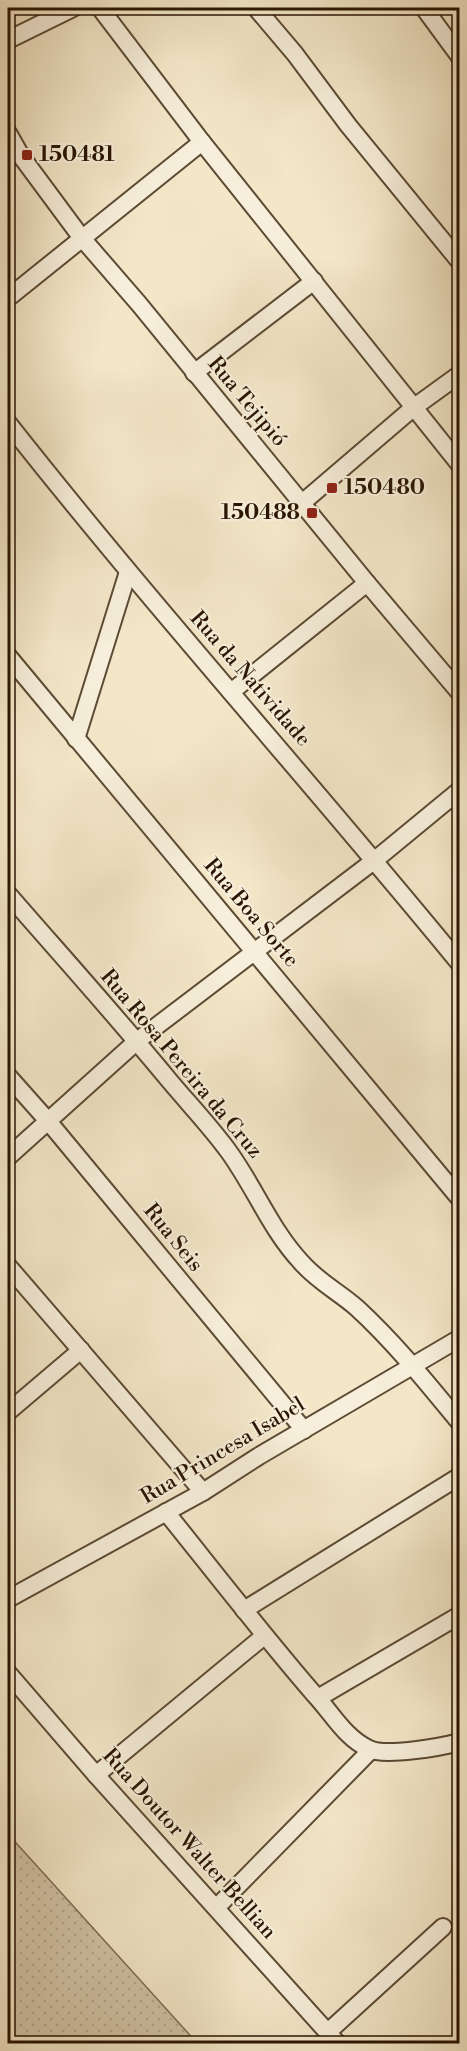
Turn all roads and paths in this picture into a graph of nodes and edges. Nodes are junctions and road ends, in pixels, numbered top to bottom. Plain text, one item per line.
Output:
1 (73, 8) edge
2 (100, 8) edge
3 (256, 8) edge
4 (424, 8) edge
5 (8, 40) edge
6 (459, 57) edge
7 (8, 134) edge
8 (202, 142) junction
9 (81, 237) junction
10 (459, 262) edge
11 (314, 281) junction
12 (8, 298) edge
13 (194, 373) junction
14 (459, 374) edge
15 (413, 408) junction
16 (8, 423) edge
17 (459, 465) edge
18 (302, 503) junction
19 (128, 572) junction
20 (367, 583) junction
21 (8, 656) edge
22 (231, 692) junction
23 (459, 693) edge
24 (76, 739) junction
25 (459, 789) edge
26 (375, 860) junction
27 (8, 894) edge
28 (254, 952) junction
29 (459, 964) edge
30 (137, 1041) junction
31 (8, 1076) edge
32 (48, 1122) junction
33 (8, 1157) edge
34 (459, 1199) edge
35 (8, 1266) edge
36 (459, 1338) edge
37 (81, 1350) junction
38 (412, 1365) junction
39 (8, 1412) edge
40 (459, 1423) edge
41 (304, 1430) junction
42 (459, 1476) edge
43 (203, 1491) junction
44 (166, 1512) junction
45 (8, 1599) edge
46 (244, 1610) junction
47 (459, 1615) edge
48 (264, 1636) junction
49 (8, 1673) edge
50 (318, 1698) junction
51 (459, 1742) edge
52 (371, 1750) junction
53 (96, 1774) junction
54 (217, 1907) junction
55 (443, 1927) dead end
56 (333, 2038) edge

1 - 5 street
2 - 8 street
3 - 10 street
4 - 6 street
7 - 9 street, Rua Tejipió
8 - 9 street
8 - 11 street
9 - 12 street
9 - 13 street, Rua Tejipió
11 - 13 street
11 - 15 street
13 - 18 street, Rua Tejipió
14 - 15 street
15 - 17 street
15 - 18 street
16 - 19 street, Rua da Natividade
18 - 20 street, Rua Tejipió
19 - 22 street, Rua da Natividade
19 - 24 street
20 - 22 street
20 - 23 street, Rua Tejipió
21 - 24 street, Rua Boa Sorte
22 - 26 street, Rua da Natividade
24 - 28 street, Rua Boa Sorte
25 - 26 street
26 - 28 street
26 - 29 street, Rua da Natividade
27 - 30 street, Rua Rosa Pereira da Cruz
28 - 30 street
28 - 34 street, Rua Boa Sorte
30 - 32 street
30 - 38 street, Rua Rosa Pereira da Cruz
31 - 32 street, Rua Seis
32 - 33 street
32 - 41 street, Rua Seis
35 - 37 street
36 - 38 street, Rua Princesa Isabel
37 - 39 street
37 - 43 street
38 - 40 street, Rua Rosa Pereira da Cruz
38 - 41 street, Rua Princesa Isabel
41 - 43 street, Rua Princesa Isabel
42 - 46 street
43 - 44 street, Rua Princesa Isabel
44 - 45 street, Rua Princesa Isabel
44 - 46 street
46 - 48 street
47 - 50 street
48 - 50 street
48 - 53 street
49 - 53 street, Rua Doutor Walter Bellian
50 - 52 street
51 - 52 street
52 - 54 street
53 - 54 street, Rua Doutor Walter Bellian
54 - 56 street, Rua Doutor Walter Bellian
55 - 56 street

